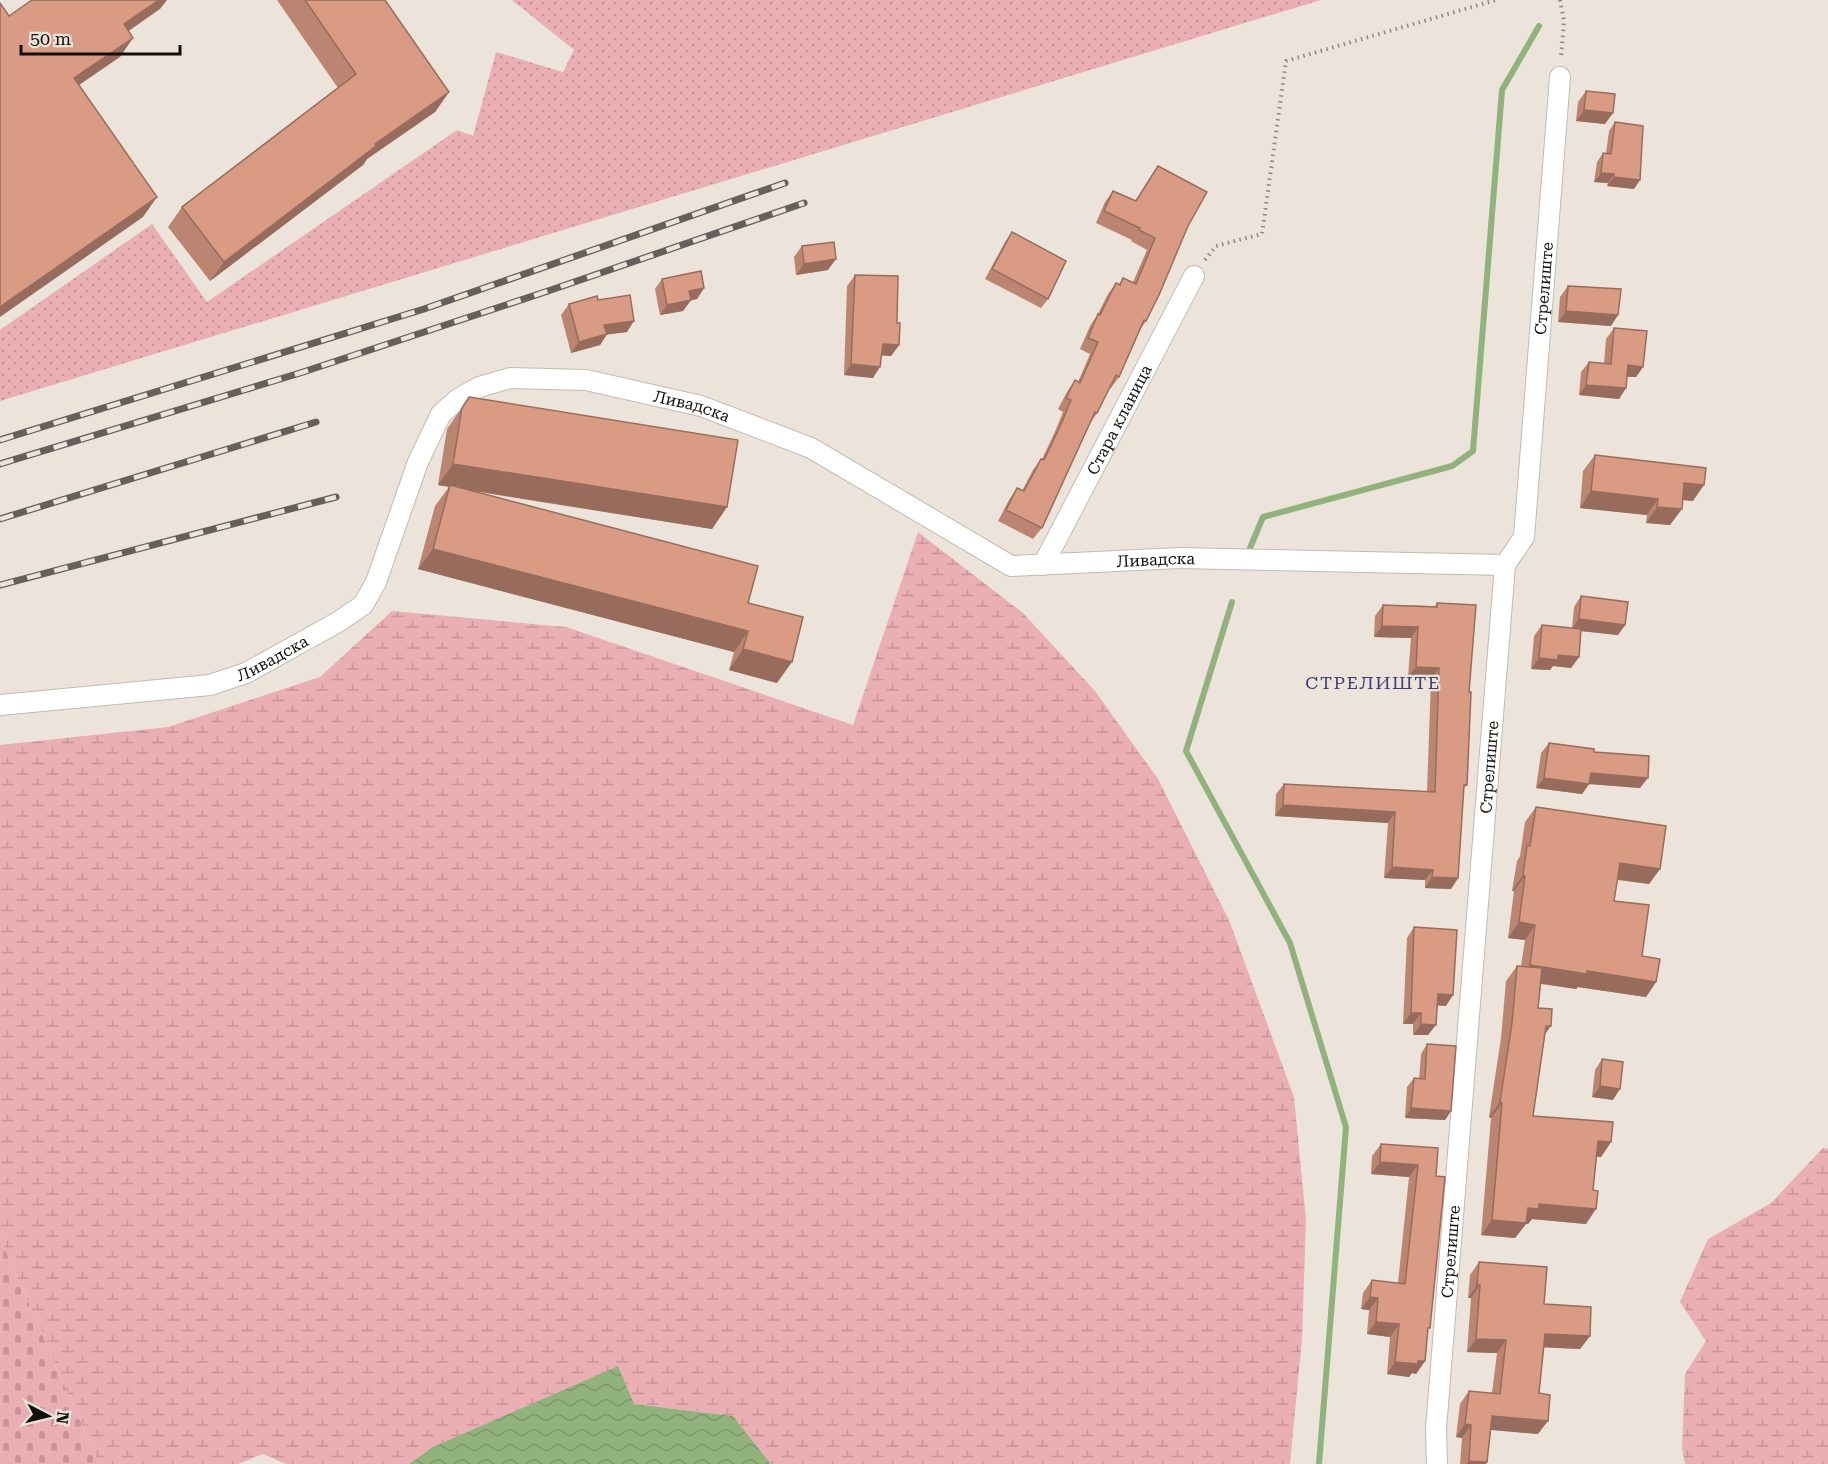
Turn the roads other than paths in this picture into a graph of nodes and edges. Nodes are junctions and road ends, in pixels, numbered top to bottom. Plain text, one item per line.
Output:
1 (1560, 77) road end
2 (1194, 276) road end
3 (1043, 565) junction
4 (1505, 565) junction
5 (0, 705) edge
6 (1437, 1464) edge

1 - 4 street, Стрелиште
2 - 3 street, Стара кланица
3 - 4 street, Ливадска
3 - 5 street, Ливадска
4 - 6 street, Стрелиште

